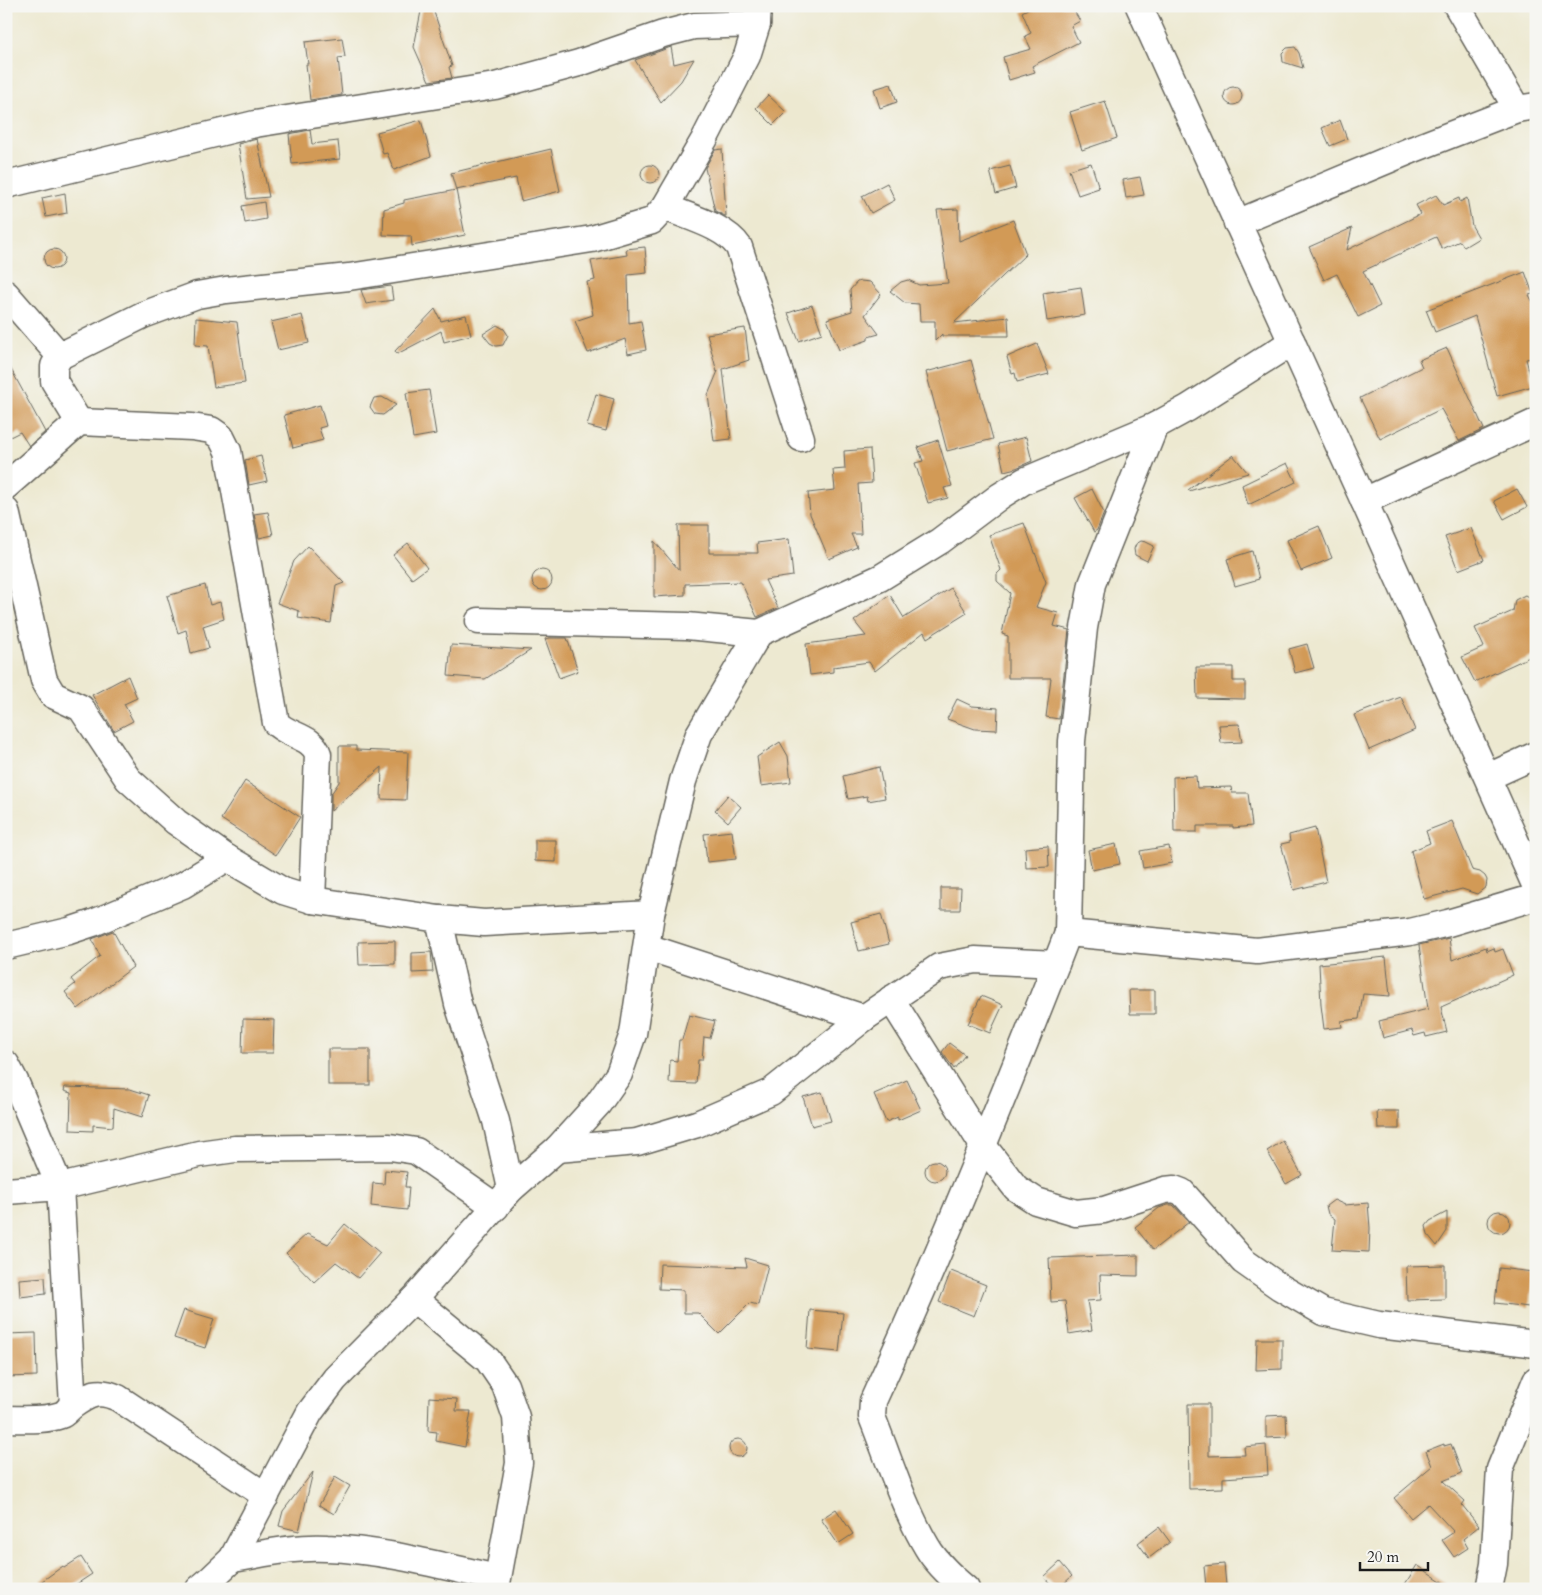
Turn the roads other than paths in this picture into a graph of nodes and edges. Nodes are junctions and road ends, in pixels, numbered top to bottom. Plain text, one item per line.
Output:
1 (1139, 6) edge
2 (1457, 6) edge
3 (757, 15) edge
4 (1526, 107) edge
5 (6, 185) edge
6 (665, 207) junction
7 (1237, 223) junction
8 (6, 294) edge
9 (1292, 342) junction
10 (60, 356) junction
11 (79, 422) junction
12 (1536, 422) edge
13 (1156, 426) junction
14 (801, 438) dead end
15 (6, 486) edge
16 (1364, 501) junction
17 (6, 511) edge
18 (479, 621) dead end
19 (759, 633) junction
20 (1536, 755) edge
21 (1488, 777) junction
22 (227, 858) junction
23 (1536, 887) edge
24 (1536, 897) edge
25 (312, 900) junction
26 (651, 914) junction
27 (439, 919) junction
28 (1068, 933) junction
29 (6, 946) edge
30 (647, 947) junction
31 (1056, 964) junction
32 (891, 999) junction
33 (864, 1018) junction
34 (6, 1064) edge
35 (984, 1147) junction
36 (556, 1149) junction
37 (60, 1188) junction
38 (6, 1191) edge
39 (504, 1198) junction
40 (414, 1299) junction
41 (1536, 1344) edge
42 (1536, 1380) edge
43 (73, 1405) junction
44 (6, 1419) edge
45 (266, 1496) junction
46 (232, 1559) junction
47 (496, 1584) edge
48 (199, 1589) edge
49 (966, 1589) edge
50 (1489, 1589) edge

1 - 7 street
2 - 4 street
3 - 5 street
3 - 6 street
4 - 7 street
6 - 10 street
6 - 14 street
7 - 9 street
8 - 10 street
9 - 13 street
9 - 16 street
10 - 11 street
11 - 15 street
11 - 25 street
12 - 16 street
13 - 19 street
13 - 28 street
16 - 21 street
17 - 22 street
18 - 19 street
19 - 26 street
20 - 21 street
21 - 23 street
22 - 25 street
22 - 29 street
24 - 28 street
25 - 27 street
26 - 27 street
26 - 30 street
27 - 39 street
28 - 31 street
30 - 33 street
30 - 36 street
31 - 32 street
31 - 35 street
32 - 33 street
32 - 35 street
33 - 36 street
34 - 37 street
35 - 41 street
35 - 49 street
36 - 39 street
37 - 38 street
37 - 39 street
37 - 43 street
39 - 40 street
40 - 45 street
40 - 47 street
42 - 50 street
43 - 44 street
43 - 45 street
45 - 46 street
46 - 47 street
46 - 48 street

